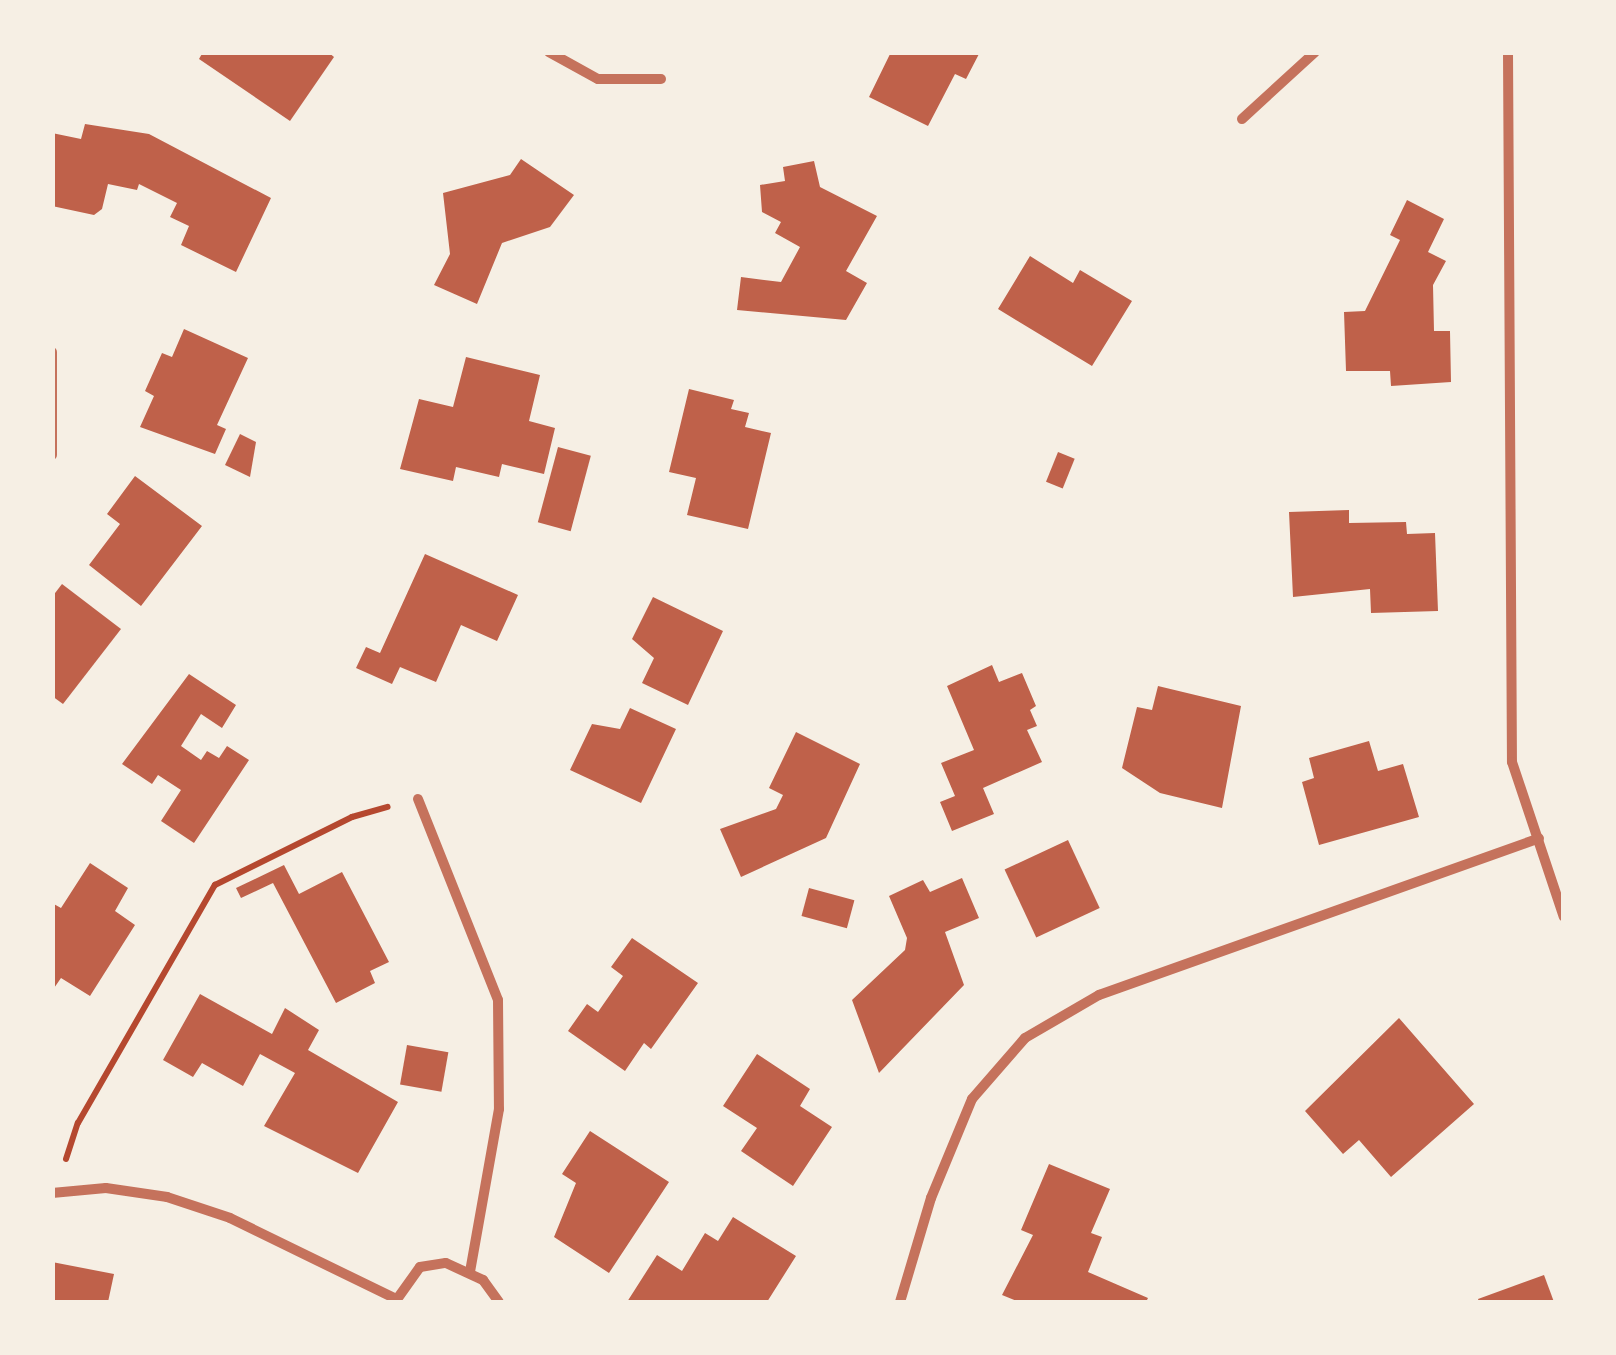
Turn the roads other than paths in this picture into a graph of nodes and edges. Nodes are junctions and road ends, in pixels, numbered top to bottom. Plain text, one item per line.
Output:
1 (549, 52) edge
2 (1315, 52) edge
3 (1508, 52) edge
4 (662, 79) dead end
5 (1242, 119) dead end
6 (52, 352) edge
7 (52, 456) edge
8 (418, 799) road end
9 (1539, 838) junction
10 (1564, 916) edge
11 (53, 1193) edge
12 (470, 1271) junction
13 (395, 1301) edge
14 (500, 1302) edge
15 (900, 1302) edge

1 - 4 street
2 - 5 street
3 - 9 street
6 - 7 street
8 - 12 street
9 - 10 street
9 - 15 street
11 - 13 street
12 - 13 street
12 - 14 street

